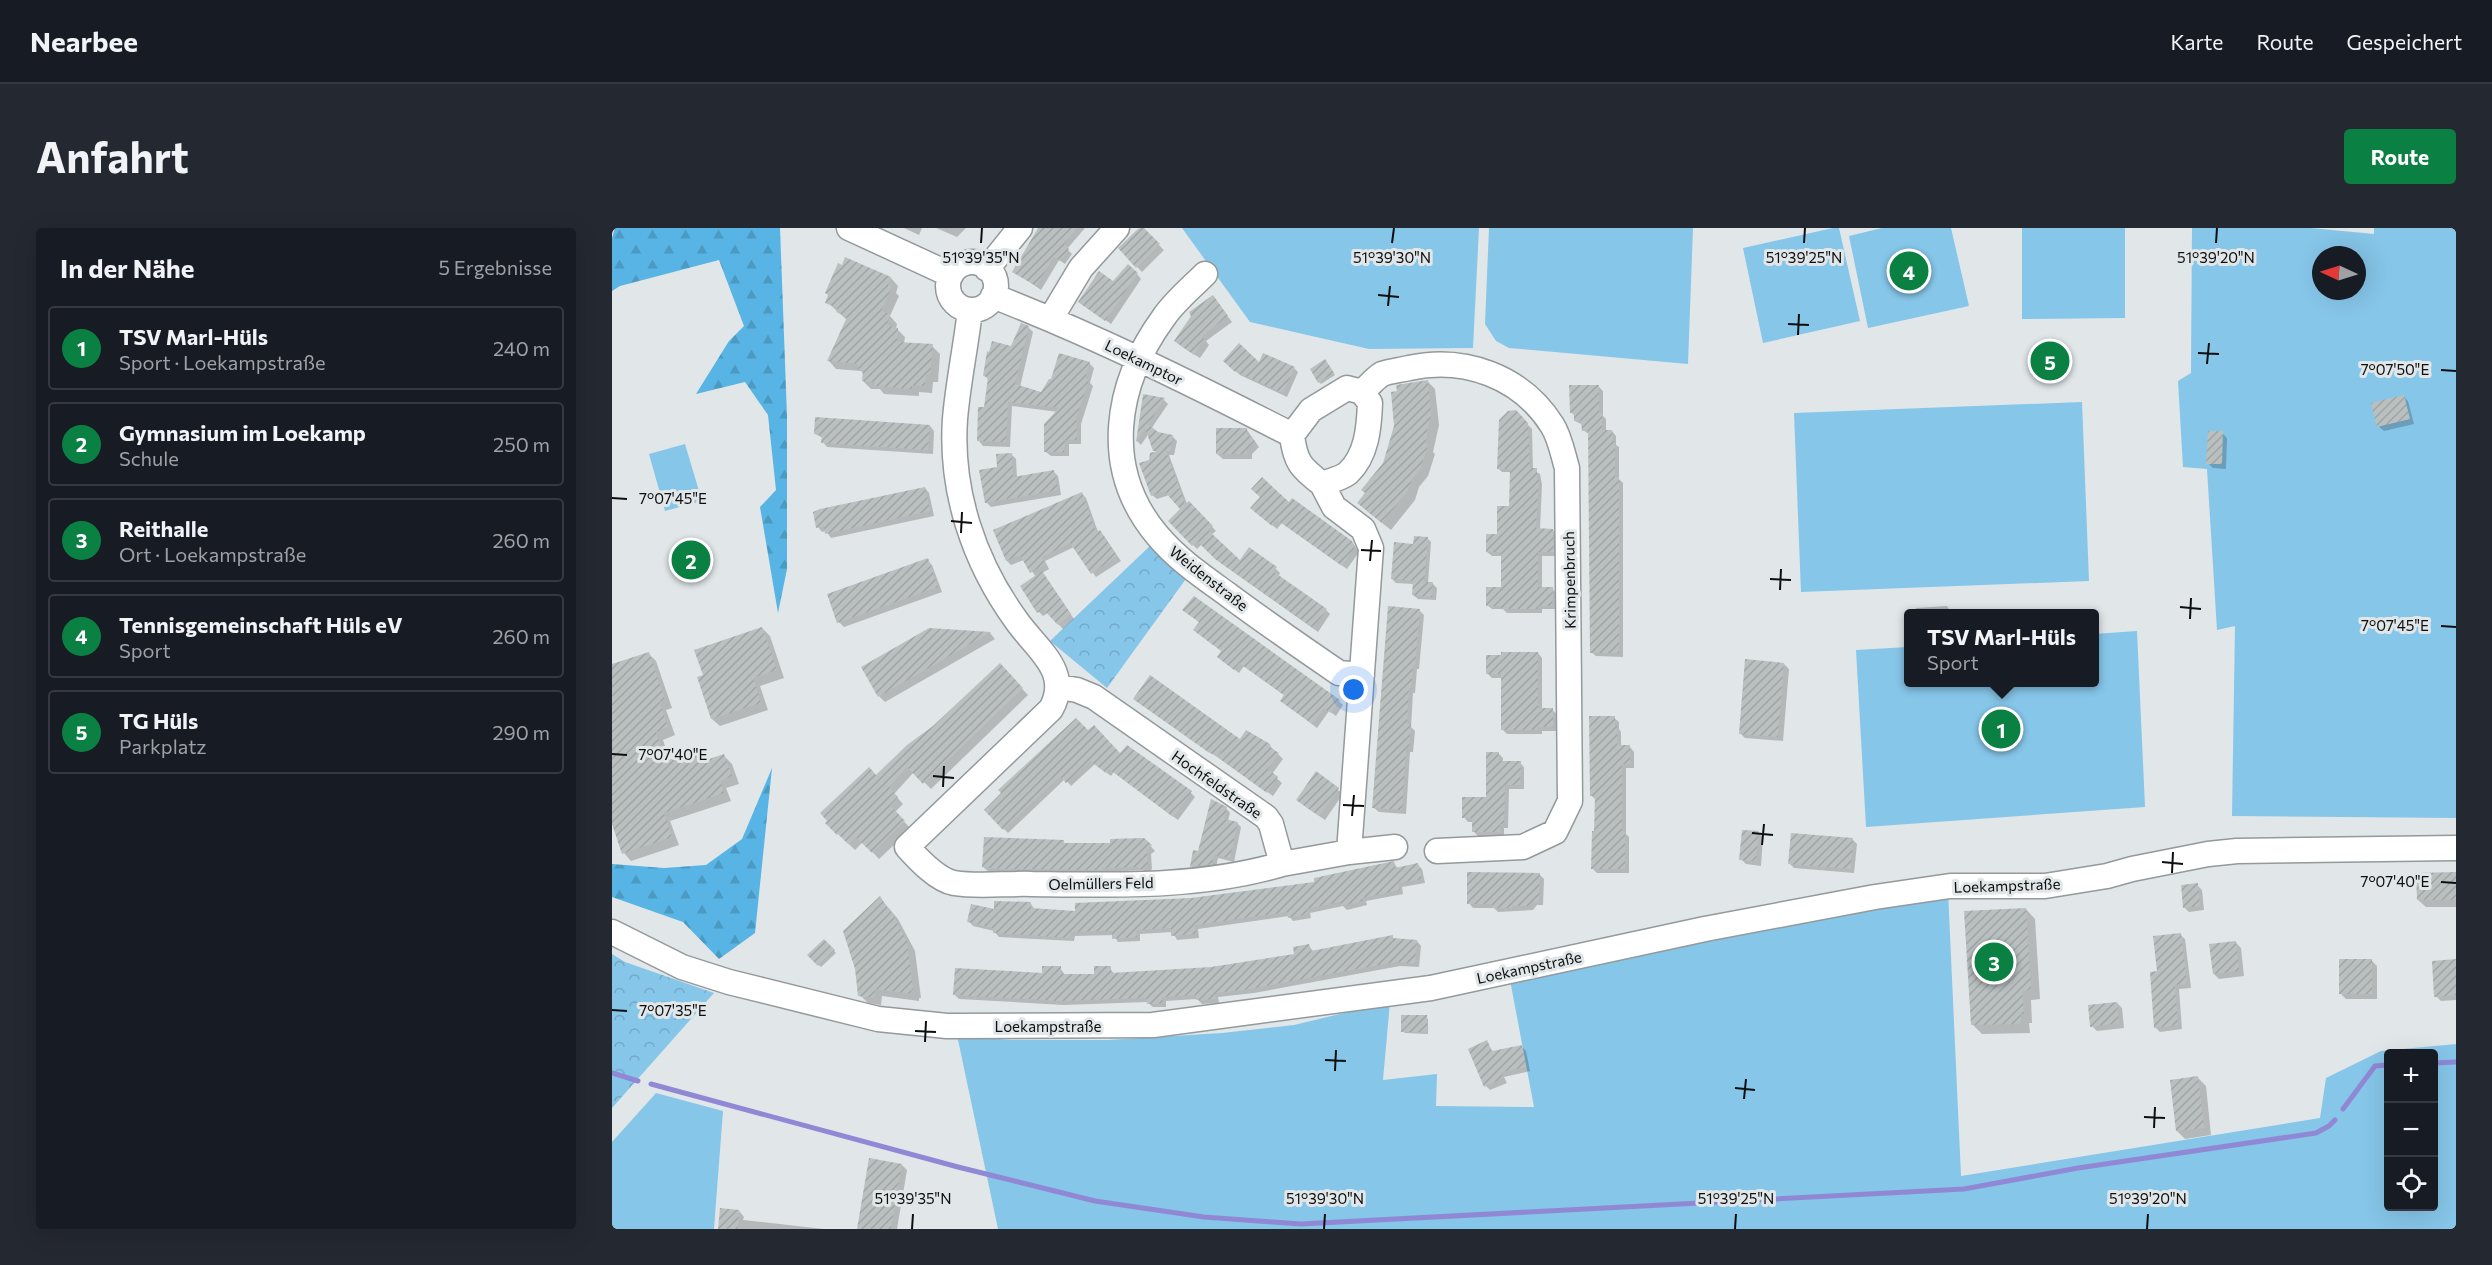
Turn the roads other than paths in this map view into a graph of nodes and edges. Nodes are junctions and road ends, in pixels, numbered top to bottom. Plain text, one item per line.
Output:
1 (849, 228) edge
2 (1020, 228) edge
3 (1117, 228) edge
4 (987, 269) junction
5 (1205, 274) dead end
6 (951, 275) junction
7 (993, 296) junction
8 (970, 310) junction
9 (1051, 318) junction
10 (1140, 358) junction
11 (1362, 392) junction
12 (1292, 435) junction
13 (1322, 484) junction
14 (1362, 675) junction
15 (1059, 687) junction
16 (1395, 847) dead end
17 (2456, 848) edge
18 (1437, 851) dead end
19 (1348, 852) junction
20 (1282, 864) junction
21 (612, 932) edge

1 - 6 street
2 - 4 street
3 - 9 street
4 - 6 street
4 - 7 street
5 - 10 street, Weidenstraße
6 - 8 street
7 - 8 street
7 - 9 street, Loekamptor
8 - 15 street
9 - 10 street, Loekamptor
10 - 12 street, Loekamptor
10 - 14 street, Weidenstraße
11 - 12 street
11 - 13 street
11 - 18 street, Krimpenbruch
12 - 13 street
13 - 14 street
14 - 19 street
15 - 20 street, Hochfeldstraße
15 - 20 street, Oelmüllers Feld
16 - 19 street
17 - 21 street, Loekampstraße
19 - 20 street

